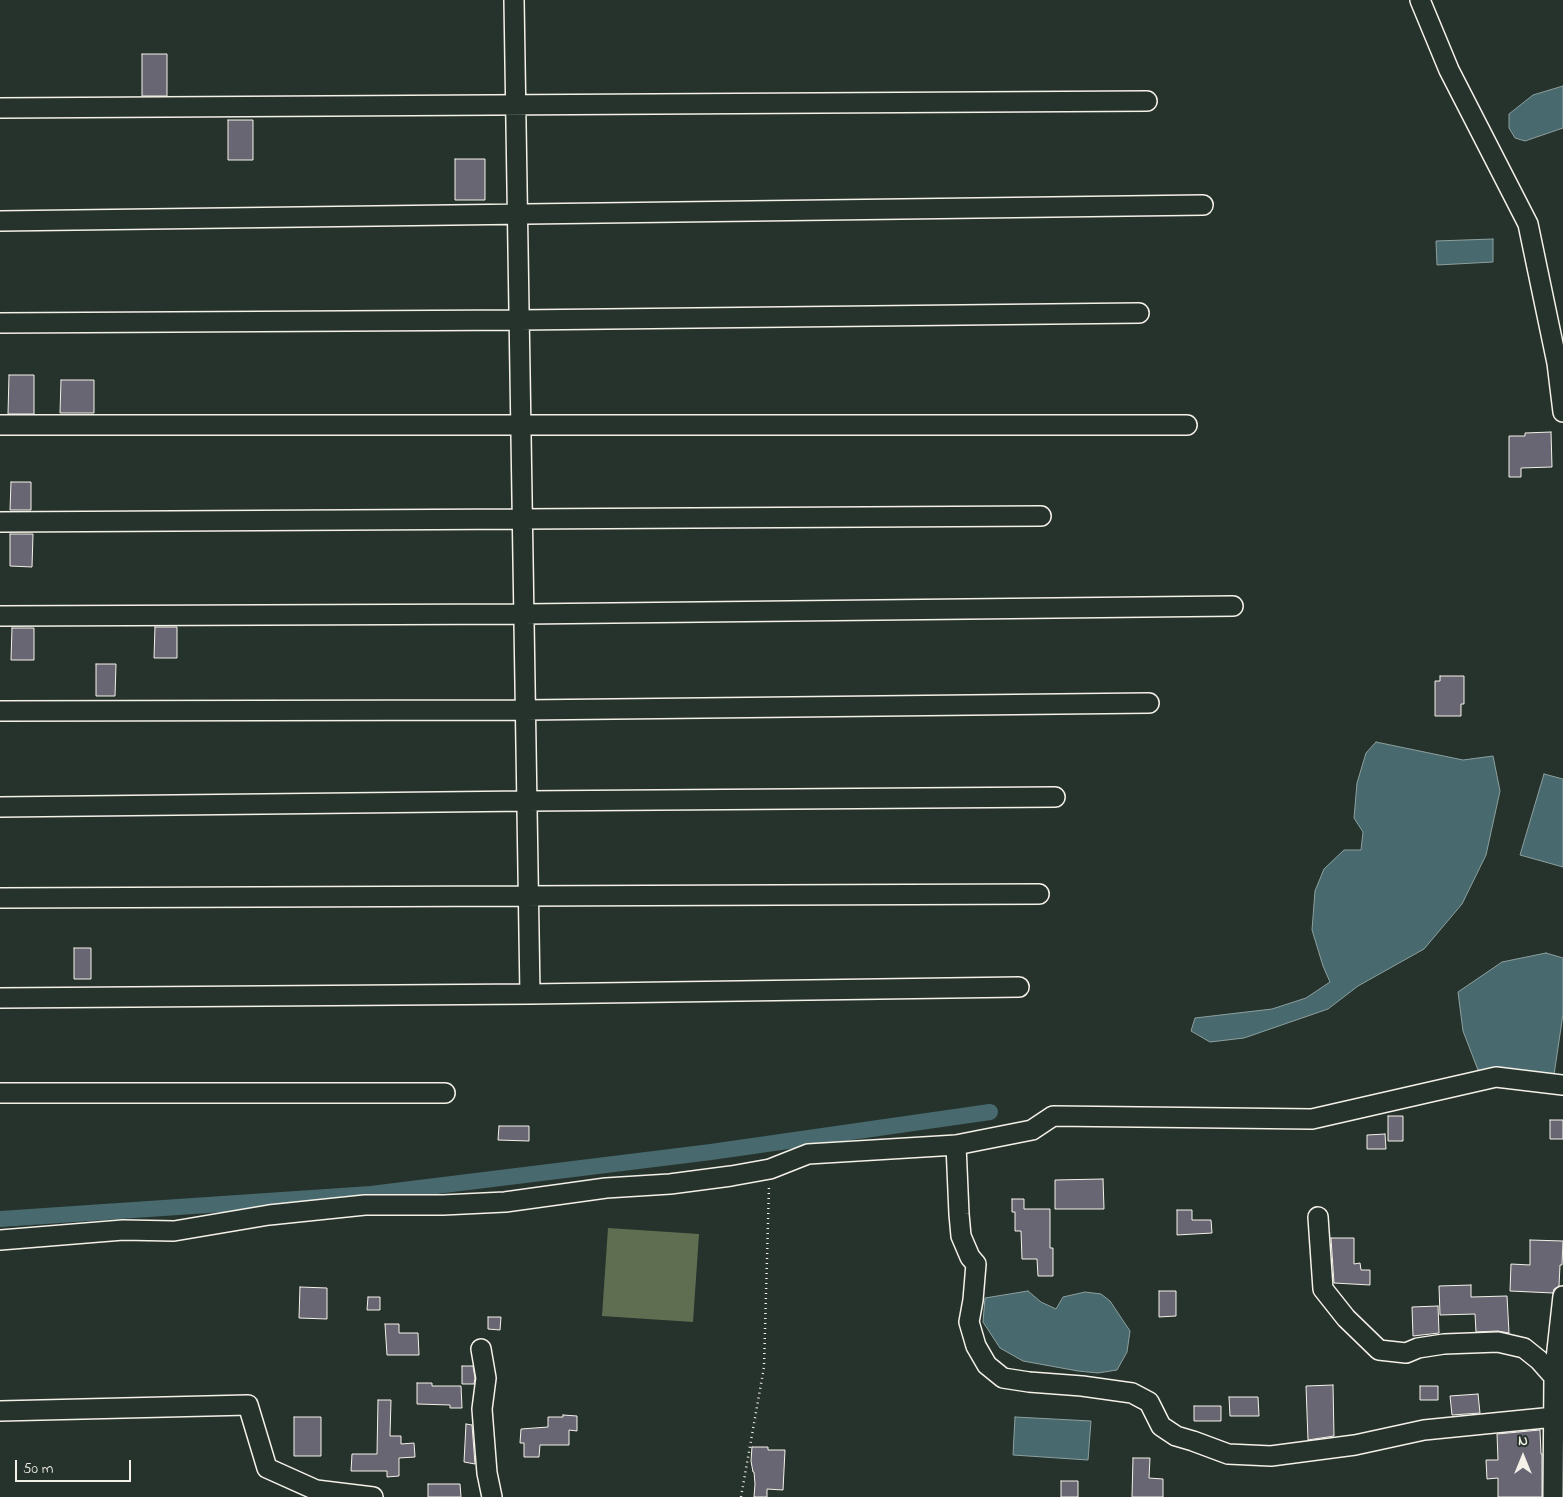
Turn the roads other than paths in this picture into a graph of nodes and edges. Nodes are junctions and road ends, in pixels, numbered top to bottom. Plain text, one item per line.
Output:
1 (514, 0) edge
2 (1420, 0) edge
3 (1147, 101) dead end
4 (516, 104) junction
5 (0, 108) edge
6 (1203, 205) dead end
7 (517, 214) junction
8 (0, 221) edge
9 (1139, 313) dead end
10 (519, 320) junction
11 (0, 323) edge
12 (1563, 412) edge
13 (0, 425) edge
14 (521, 425) junction
15 (1187, 425) dead end
16 (1041, 516) dead end
17 (522, 520) junction
18 (0, 522) edge
19 (1233, 606) dead end
20 (524, 614) junction
21 (0, 616) edge
22 (1149, 703) dead end
23 (526, 710) junction
24 (0, 711) edge
25 (1055, 797) dead end
26 (527, 800) junction
27 (0, 807) edge
28 (1039, 894) dead end
29 (528, 897) junction
30 (0, 898) edge
31 (1019, 987) dead end
32 (530, 994) junction
33 (0, 998) edge
34 (1563, 1085) edge
35 (0, 1093) edge
36 (445, 1093) dead end
37 (956, 1145) junction
38 (1318, 1217) dead end
39 (0, 1240) edge
40 (1563, 1296) edge
41 (482, 1349) dead end
42 (1554, 1377) junction
43 (0, 1411) edge
44 (1554, 1417) junction
45 (373, 1497) edge
46 (492, 1497) edge
47 (1553, 1497) edge

1 - 4 street
2 - 12 street
3 - 4 street
4 - 5 street
4 - 7 street
6 - 7 street
7 - 8 street
7 - 10 street
9 - 10 street
10 - 11 street
10 - 14 street
13 - 14 street
14 - 15 street
14 - 17 street
16 - 17 street
17 - 18 street
17 - 20 street
19 - 20 street
20 - 21 street
20 - 23 street
22 - 23 street
23 - 24 street
23 - 26 street
25 - 26 street
26 - 27 street
26 - 29 street
28 - 29 street
29 - 30 street
29 - 32 street
31 - 32 street
32 - 33 street
34 - 37 street
35 - 36 street
37 - 39 street
37 - 44 street
38 - 42 street
40 - 42 street
41 - 46 street
42 - 44 street
43 - 45 street
44 - 47 street

